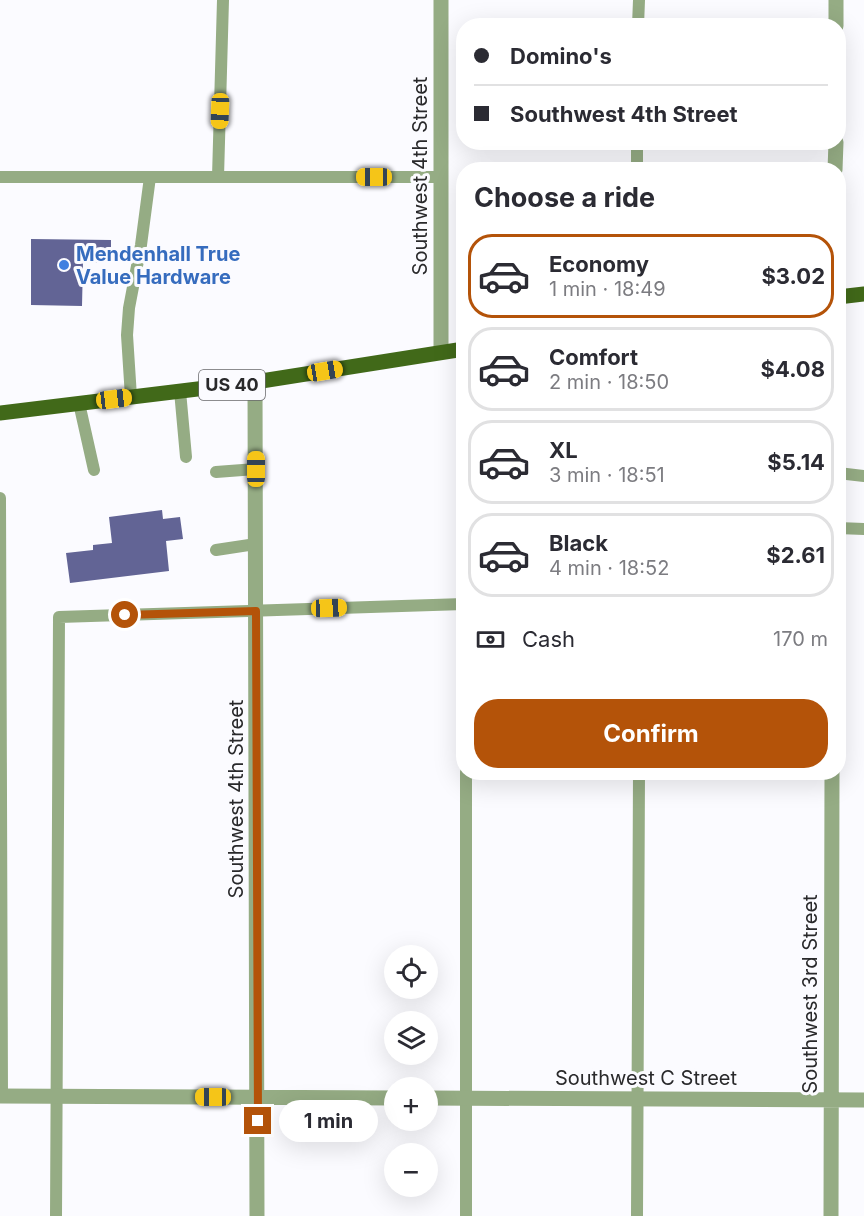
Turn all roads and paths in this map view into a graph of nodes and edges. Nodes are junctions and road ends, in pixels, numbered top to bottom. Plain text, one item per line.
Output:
1 (223, 0) edge
2 (441, 0) edge
3 (639, 0) edge
4 (836, 0) edge
5 (638, 18) edge
6 (836, 18) edge
7 (0, 177) edge
8 (150, 177) junction
9 (218, 177) junction
10 (441, 177) junction
11 (864, 294) edge
12 (846, 296) edge
13 (456, 350) edge
14 (441, 352) junction
15 (255, 382) junction
16 (180, 391) junction
17 (131, 397) junction
18 (79, 404) junction
19 (0, 413) edge
20 (186, 457) dead end
21 (256, 469) junction
22 (94, 470) dead end
23 (216, 472) dead end
24 (846, 474) edge
25 (864, 476) edge
26 (0, 498) edge
27 (846, 528) edge
28 (864, 529) edge
29 (256, 544) junction
30 (216, 550) dead end
31 (456, 604) edge
32 (256, 611) junction
33 (466, 780) edge
34 (639, 780) edge
35 (832, 780) edge
36 (1, 1095) edge
37 (57, 1096) junction
38 (258, 1097) junction
39 (384, 1098) edge
40 (438, 1098) edge
41 (466, 1098) junction
42 (637, 1098) junction
43 (831, 1100) junction
44 (864, 1101) edge
45 (56, 1216) edge
46 (257, 1216) edge
47 (466, 1216) edge
48 (637, 1216) edge
49 (831, 1216) edge

1 - 9 lane
2 - 10 street, Southwest 4th Street
3 - 5 lane
4 - 6 street
7 - 8 lane
8 - 9 lane
8 - 17 lane
9 - 10 lane
10 - 14 street, Southwest 4th Street
11 - 12 main road
13 - 14 main road, US 40
14 - 15 main road, US 40
15 - 16 main road, US 40
15 - 21 street, Southwest 4th Street
16 - 17 main road, US 40
16 - 20 lane
17 - 18 main road, US 40
18 - 19 main road, US 40
18 - 22 lane
21 - 23 lane
21 - 29 street, Southwest 4th Street
24 - 25 lane
26 - 36 lane
27 - 28 lane
29 - 30 lane
29 - 32 street, Southwest 4th Street
31 - 32 lane
32 - 37 lane
32 - 38 street, Southwest 4th Street
33 - 41 lane
34 - 42 lane
35 - 43 street, Southwest 3rd Street
36 - 37 street
37 - 38 street
37 - 45 lane
38 - 39 street
38 - 46 street, Southwest 4th Street
40 - 41 street, Southwest C Street
41 - 42 street, Southwest C Street
41 - 47 lane
42 - 43 street, Southwest C Street
42 - 48 lane
43 - 44 street, Southwest C Street
43 - 49 street, Southwest 3rd Street

